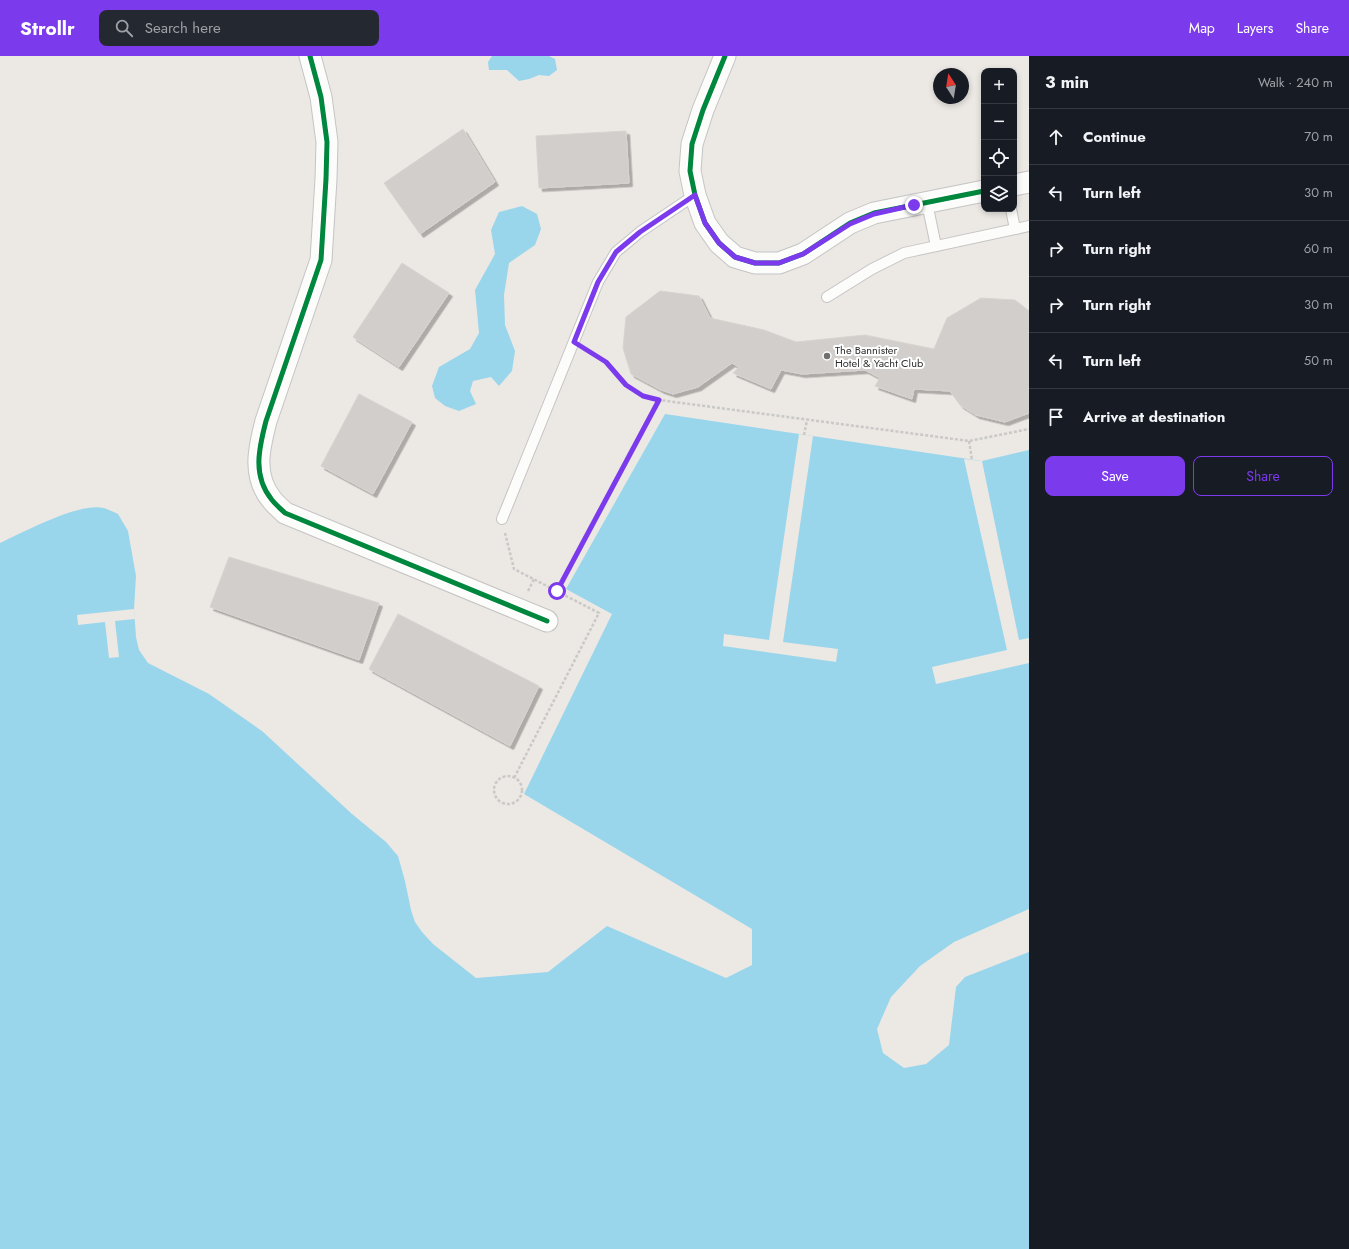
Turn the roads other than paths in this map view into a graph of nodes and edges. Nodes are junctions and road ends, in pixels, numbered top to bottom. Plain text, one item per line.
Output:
1 (310, 56) edge
2 (725, 56) edge
3 (1029, 182) edge
4 (1017, 184) edge
5 (981, 192) edge
6 (695, 195) junction
7 (927, 203) junction
8 (1012, 212) edge
9 (1029, 226) edge
10 (1015, 229) junction
11 (936, 246) junction
12 (826, 297) dead end
13 (502, 519) dead end
14 (547, 621) dead end

1 - 14 street
2 - 6 street
3 - 4 street
5 - 7 street
6 - 7 street
6 - 13 lane
7 - 11 lane
8 - 10 lane
9 - 10 lane
10 - 11 lane
11 - 12 lane

